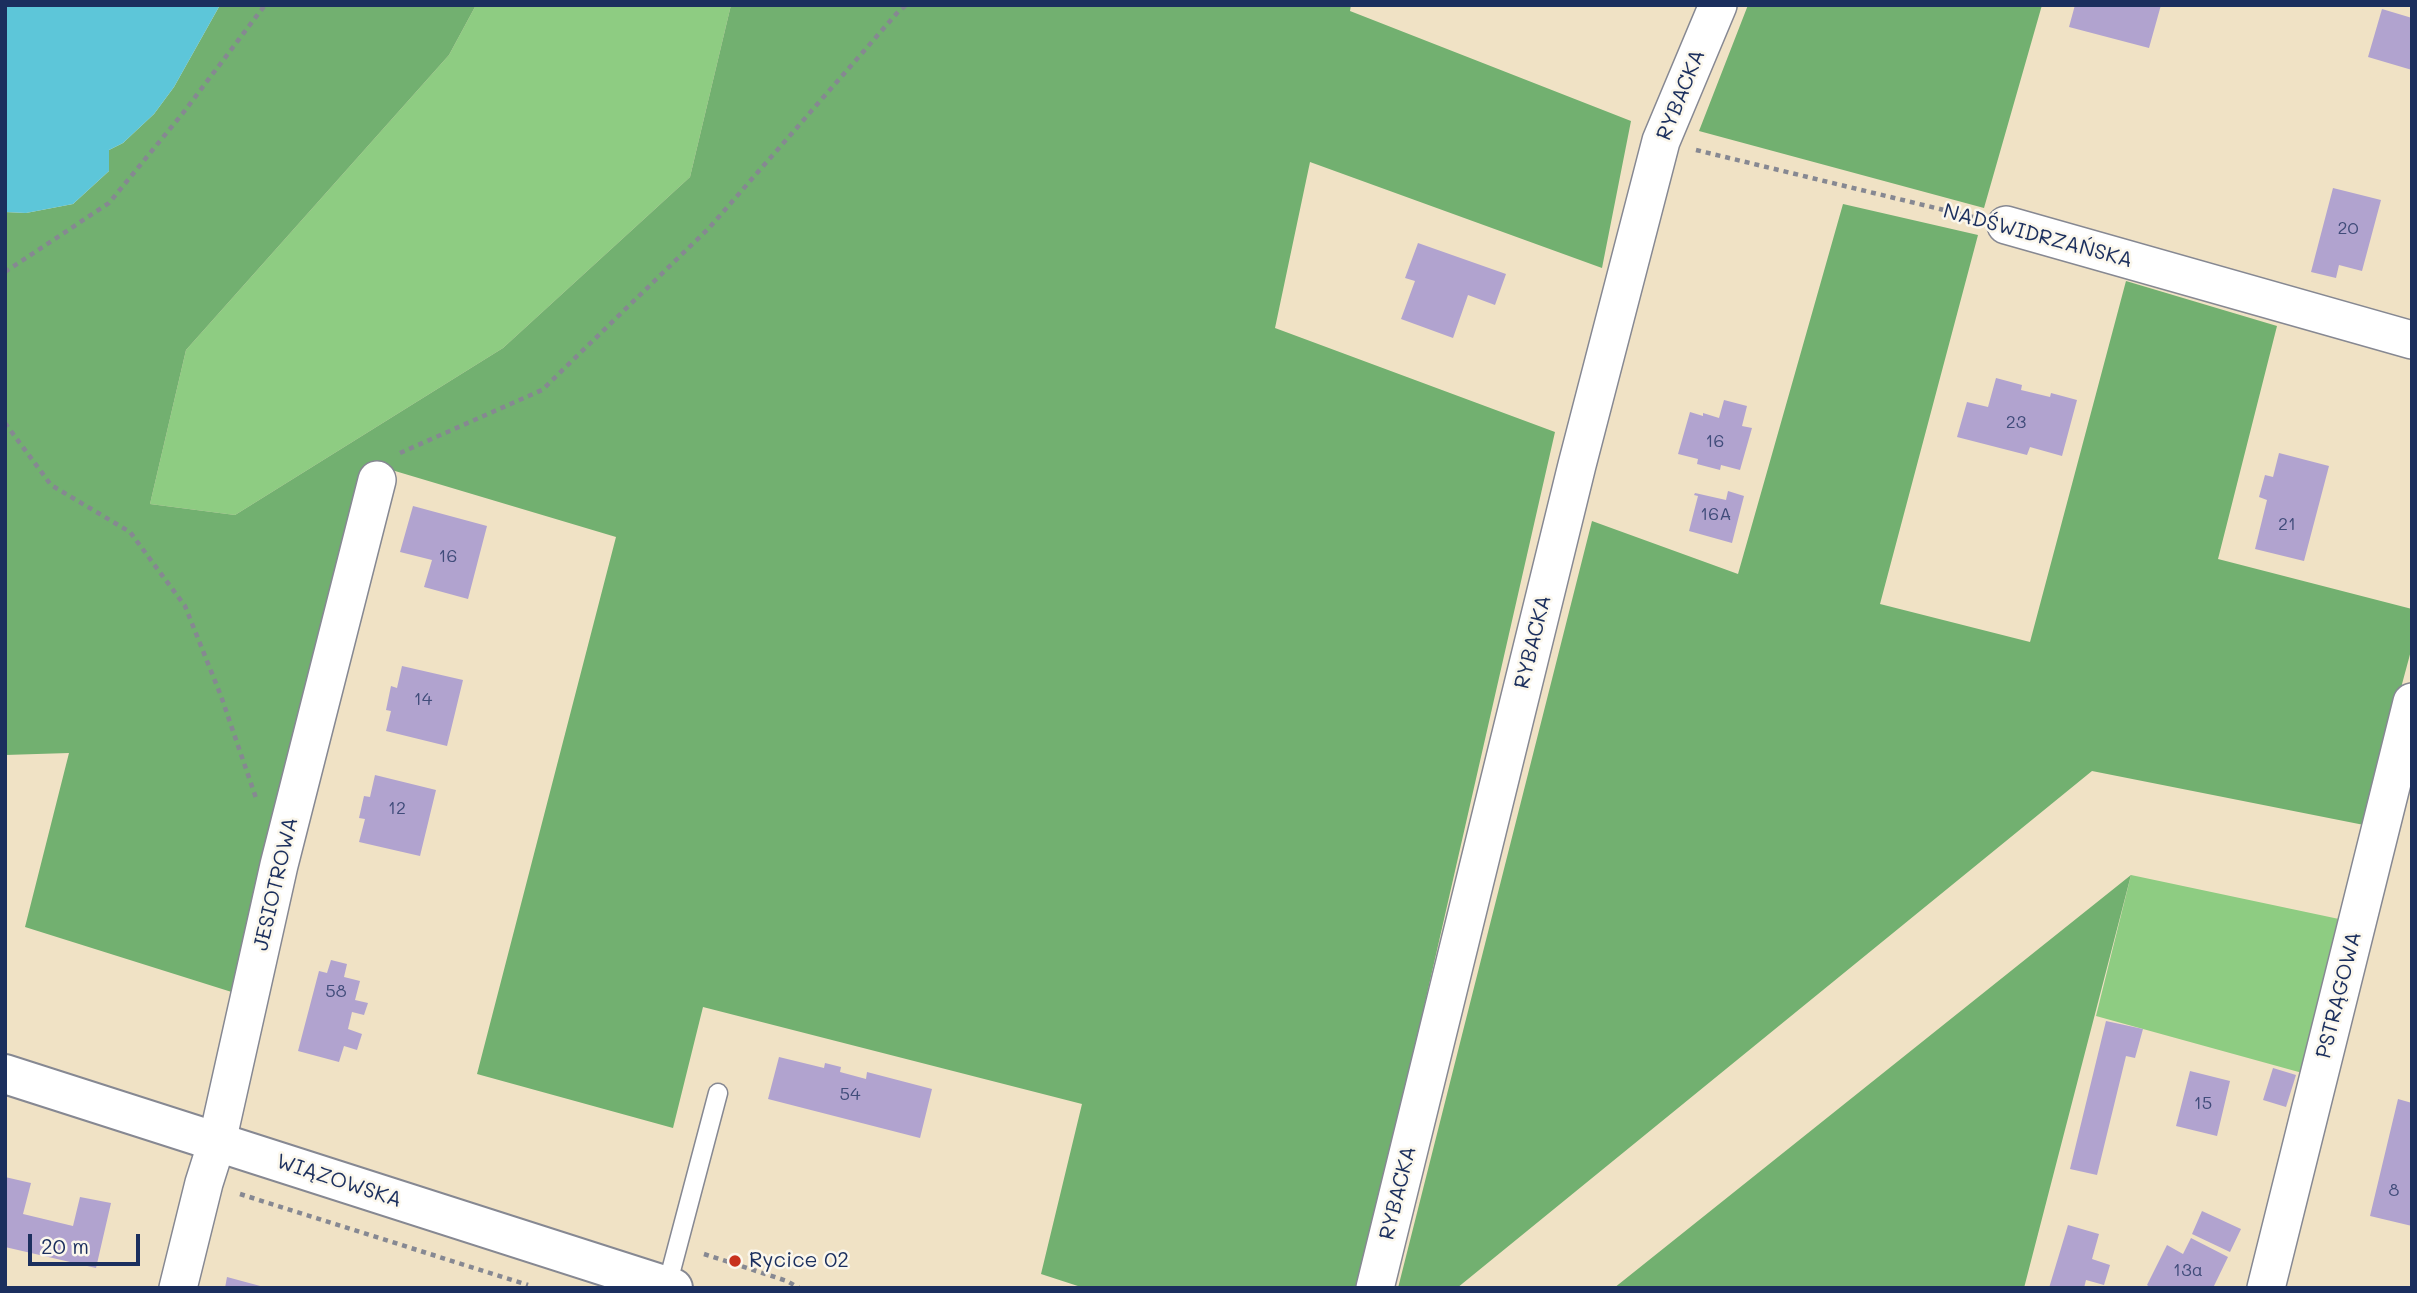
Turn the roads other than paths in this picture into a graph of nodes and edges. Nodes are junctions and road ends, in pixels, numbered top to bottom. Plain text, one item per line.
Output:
1 (1718, 5) edge
2 (2006, 225) road end
3 (2412, 340) edge
4 (377, 480) road end
5 (2412, 702) edge
6 (5, 1074) edge
7 (718, 1093) dead end
8 (217, 1142) junction
9 (670, 1287) edge
10 (178, 1288) edge
11 (1375, 1288) edge
12 (2266, 1288) edge

1 - 11 street, RYBACKA
2 - 3 street, NADŚWIDRZAŃSKA
4 - 8 street, JESIOTROWA
5 - 12 street, PSTRĄGOWA
6 - 8 main road, WIĄZOWSKA
7 - 9 lane
8 - 9 main road, WIĄZOWSKA
8 - 10 street, JESIOTROWA

